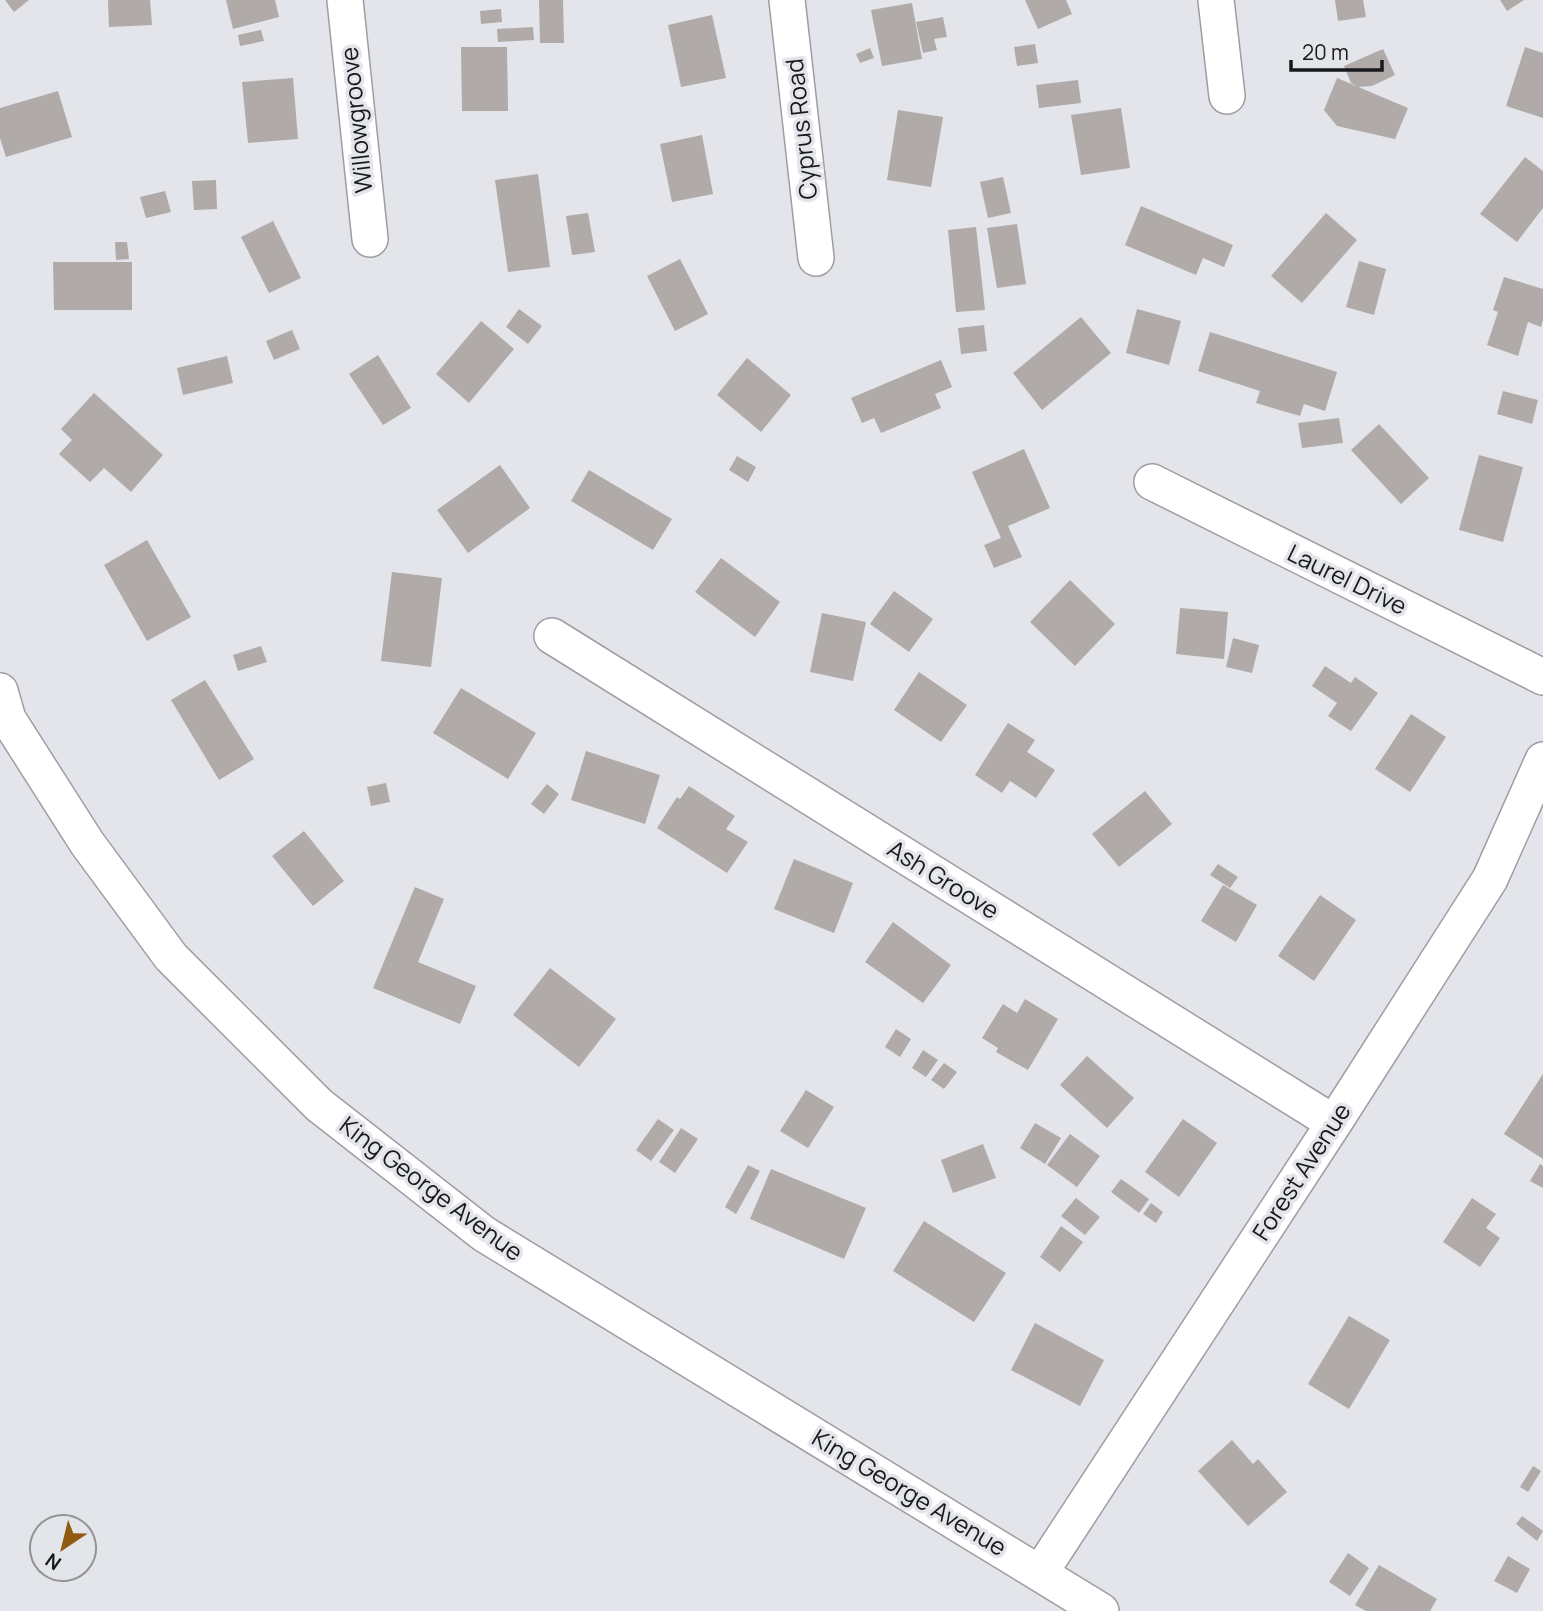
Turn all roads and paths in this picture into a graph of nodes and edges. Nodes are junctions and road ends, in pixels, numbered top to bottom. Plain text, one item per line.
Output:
1 (345, 0) edge
2 (788, 0) edge
3 (1216, 0) edge
4 (1227, 96) dead end
5 (370, 239) dead end
6 (816, 258) dead end
7 (1152, 482) dead end
8 (552, 636) dead end
9 (1543, 677) edge
10 (0, 691) edge
11 (1543, 760) edge
12 (1334, 1124) junction
13 (1040, 1573) junction
14 (1101, 1611) edge

1 - 5 street, Willowgroove
2 - 6 street, Cyprus Road
3 - 4 street
7 - 9 street, Laurel Drive
8 - 12 street, Ash Groove
10 - 13 street, King George Avenue
11 - 12 street, Forest Avenue
12 - 13 street, Forest Avenue
13 - 14 street, King George Avenue

